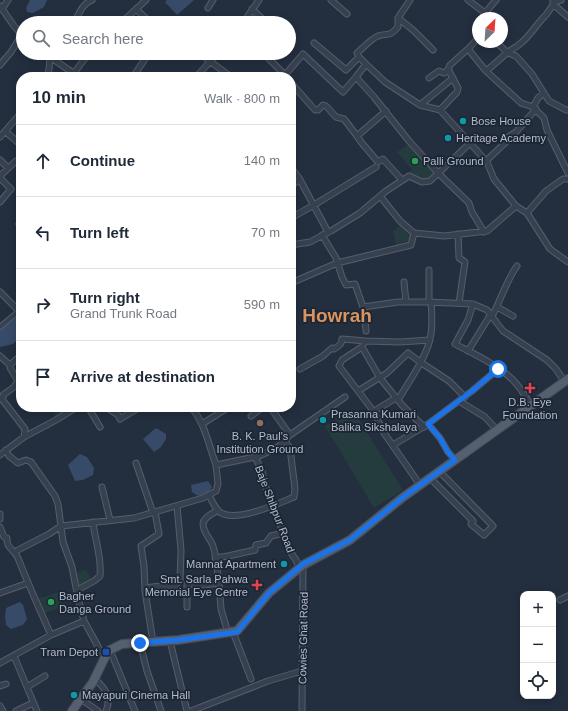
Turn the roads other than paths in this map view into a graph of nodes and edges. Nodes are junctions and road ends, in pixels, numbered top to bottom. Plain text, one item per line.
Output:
1 (8, 0) edge
2 (92, 0) edge
3 (146, 0) edge
4 (213, 0) edge
5 (259, 0) edge
6 (331, 0) edge
7 (410, 0) edge
8 (468, 0) edge
9 (496, 0) edge
10 (562, 0) edge
11 (553, 2) edge
12 (1, 8) edge
13 (208, 8) dead end
14 (136, 9) junction
15 (252, 9) junction
16 (484, 12) edge
17 (486, 12) edge
18 (347, 14) dead end
19 (77, 16) edge
20 (128, 16) edge
21 (144, 16) edge
22 (248, 16) edge
23 (260, 16) edge
24 (568, 17) edge
25 (398, 18) junction
26 (16, 27) edge
27 (314, 43) dead end
28 (16, 44) edge
29 (472, 45) edge
30 (503, 48) edge
31 (468, 49) junction
32 (433, 50) dead end
33 (508, 52) junction
34 (359, 57) junction
35 (50, 60) edge
36 (57, 60) edge
37 (84, 60) edge
38 (145, 60) edge
39 (208, 60) edge
40 (270, 60) edge
41 (210, 62) junction
42 (366, 64) junction
43 (0, 66) edge
44 (449, 70) junction
45 (486, 71) junction
46 (48, 72) edge
47 (73, 72) edge
48 (75, 72) edge
49 (137, 72) edge
50 (201, 72) edge
51 (224, 72) edge
52 (282, 72) edge
53 (289, 72) edge
54 (356, 77) junction
55 (429, 78) dead end
56 (453, 78) junction
57 (296, 89) edge
58 (544, 93) junction
59 (420, 105) junction
60 (535, 108) junction
61 (440, 110) junction
62 (568, 110) edge
63 (386, 111) junction
64 (16, 119) edge
65 (5, 131) junction
66 (357, 136) junction
67 (0, 137) edge
68 (16, 141) edge
69 (470, 143) junction
70 (0, 160) edge
71 (16, 161) edge
72 (486, 161) junction
73 (376, 167) dead end
74 (8, 168) junction
75 (438, 173) junction
76 (568, 173) edge
77 (296, 174) edge
78 (0, 177) edge
79 (568, 179) edge
80 (300, 180) junction
81 (402, 180) junction
82 (296, 182) edge
83 (380, 196) junction
84 (0, 202) edge
85 (314, 206) junction
86 (516, 206) junction
87 (527, 212) junction
88 (296, 215) edge
89 (328, 232) junction
90 (484, 232) junction
91 (414, 233) junction
92 (458, 234) junction
93 (322, 235) junction
94 (296, 244) edge
95 (568, 262) edge
96 (337, 263) junction
97 (517, 266) dead end
98 (429, 270) dead end
99 (296, 281) edge
100 (404, 282) dead end
101 (0, 292) edge
102 (406, 302) junction
103 (430, 302) junction
104 (459, 303) junction
105 (473, 304) junction
106 (364, 307) junction
107 (497, 307) junction
108 (16, 308) edge
109 (16, 315) edge
110 (491, 315) junction
111 (513, 316) dead end
112 (0, 327) edge
113 (366, 331) dead end
114 (430, 340) junction
115 (366, 341) junction
116 (362, 347) junction
117 (468, 351) junction
118 (0, 356) edge
119 (16, 360) edge
120 (420, 362) junction
121 (10, 365) junction
122 (300, 369) dead end
123 (498, 369) junction
124 (16, 378) edge
125 (380, 378) junction
126 (566, 380) edge
127 (16, 384) edge
128 (358, 391) junction
129 (465, 396) junction
130 (346, 397) dead end
131 (2, 398) edge
132 (396, 399) junction
133 (458, 401) junction
134 (532, 406) junction
135 (69, 412) edge
136 (90, 412) edge
137 (114, 412) edge
138 (132, 412) edge
139 (195, 412) edge
140 (221, 412) edge
141 (256, 412) edge
142 (274, 412) edge
143 (373, 412) junction
144 (251, 416) dead end
145 (202, 424) junction
146 (426, 426) junction
147 (100, 427) dead end
148 (497, 430) junction
149 (290, 435) junction
150 (24, 437) junction
151 (285, 441) junction
152 (393, 445) junction
153 (6, 450) junction
154 (0, 455) edge
155 (255, 458) junction
156 (455, 460) junction
157 (136, 463) dead end
158 (216, 465) junction
159 (439, 471) junction
160 (430, 478) junction
161 (420, 485) junction
162 (102, 487) dead end
163 (209, 495) junction
164 (274, 505) junction
165 (177, 506) junction
166 (218, 510) junction
167 (154, 512) junction
168 (0, 514) edge
169 (0, 519) edge
170 (110, 520) junction
171 (93, 522) junction
172 (61, 526) junction
173 (0, 527) edge
174 (284, 532) junction
175 (0, 542) edge
176 (7, 542) junction
177 (16, 552) junction
178 (215, 558) junction
179 (301, 566) junction
180 (180, 581) junction
181 (28, 583) junction
182 (219, 583) junction
183 (187, 584) junction
184 (145, 588) junction
185 (77, 590) junction
186 (0, 593) edge
187 (568, 596) edge
188 (560, 600) dead end
189 (187, 607) dead end
190 (84, 621) junction
191 (230, 632) junction
192 (51, 635) junction
193 (170, 641) junction
194 (153, 642) junction
195 (140, 643) junction
196 (108, 653) junction
197 (14, 656) junction
198 (0, 663) edge
199 (302, 671) junction
200 (45, 676) dead end
201 (95, 679) junction
202 (252, 679) dead end
203 (6, 684) dead end
204 (0, 686) edge
205 (26, 687) junction
206 (81, 699) junction
207 (33, 703) junction
208 (0, 706) edge
209 (3, 711) edge
210 (16, 711) edge
211 (37, 711) edge
212 (72, 711) edge
213 (98, 711) edge
214 (106, 711) edge
215 (135, 711) edge
216 (161, 711) edge
217 (187, 711) edge
218 (191, 711) edge
219 (302, 711) edge

1 - 12 street
2 - 19 street
3 - 14 street
4 - 13 street
5 - 15 street
6 - 18 street
7 - 25 street
8 - 16 street
9 - 17 street
10 - 11 street
11 - 24 street
11 - 33 street
12 - 26 street
14 - 20 street
14 - 21 street
15 - 22 street
15 - 23 street
25 - 32 street
25 - 34 street
27 - 34 street
28 - 43 street
29 - 31 street
30 - 33 street
31 - 44 street
31 - 45 street
33 - 45 street
33 - 58 street
34 - 42 street
35 - 46 street
36 - 47 street
37 - 48 street
38 - 49 street
39 - 41 street
40 - 52 street
41 - 50 street
41 - 51 street
42 - 54 street
42 - 59 street
44 - 55 street
44 - 56 street
45 - 60 street
53 - 54 street
54 - 63 street
56 - 59 street
56 - 61 street
57 - 66 street
58 - 60 street
58 - 62 street
59 - 61 street
60 - 72 street
60 - 76 street
61 - 69 street
63 - 66 street
63 - 75 street
64 - 65 street
65 - 67 street
65 - 68 street
66 - 81 street
69 - 72 street
69 - 75 street
70 - 74 street
71 - 74 street
72 - 86 street
73 - 85 street
74 - 78 street
75 - 81 street
75 - 90 street
77 - 80 street
78 - 84 street
79 - 87 street
80 - 82 street
80 - 85 street
81 - 83 street
83 - 89 street
83 - 91 street
85 - 88 street
85 - 89 street
86 - 87 street
86 - 90 street
87 - 95 street
89 - 93 street
90 - 92 street
91 - 92 street
91 - 96 street
92 - 104 street
93 - 94 street
93 - 96 street
96 - 99 street
96 - 106 street
97 - 107 street
98 - 103 street
100 - 102 street
101 - 108 street
102 - 103 street
102 - 106 street
103 - 104 street
103 - 114 street
104 - 105 street
105 - 110 street
105 - 117 street
106 - 113 street
107 - 110 street
107 - 111 street
109 - 112 street
110 - 117 street
110 - 126 street
114 - 115 street
114 - 120 street
115 - 116 street
115 - 122 street
116 - 125 street
116 - 128 street
117 - 123 street
118 - 121 street
119 - 121 street
120 - 125 street
120 - 129 street
120 - 132 street
121 - 124 street
123 - 129 street
123 - 134 street
125 - 128 street
125 - 132 street
126 - 134 main road
127 - 131 street
128 - 143 street
129 - 133 street
130 - 149 street
131 - 150 street
132 - 143 street
132 - 146 street
133 - 146 street
133 - 148 street
134 - 148 main road
135 - 150 street
136 - 147 street
137 - 138 street
139 - 145 street
140 - 145 street
141 - 144 street
142 - 149 street
143 - 152 street
145 - 158 street
146 - 152 street
146 - 156 street
148 - 156 main road
149 - 151 street
150 - 153 street
151 - 155 street
151 - 164 street
152 - 161 street
153 - 154 street
153 - 172 street
155 - 158 street, Baje Shibpur Road
155 - 164 street, Baje Shibpur Road
156 - 159 main road
157 - 167 street
158 - 163 street
159 - 160 main road
159 - 160 street
160 - 161 main road
161 - 179 main road
162 - 170 street
163 - 165 street
163 - 166 street
164 - 166 street
164 - 174 street, Baje Shibpur Road
165 - 167 street
165 - 180 street
166 - 178 street
167 - 170 street
167 - 184 street
168 - 169 street
170 - 171 street
171 - 172 street
171 - 185 street
172 - 177 street
172 - 185 street
173 - 176 street
174 - 178 street
174 - 179 street, Baje Shibpur Road
175 - 176 street
176 - 177 street
177 - 181 street
178 - 182 street
179 - 191 main road
179 - 199 street, Cowies Ghat Road
180 - 183 street
180 - 184 street
181 - 186 street
181 - 192 street
182 - 183 street
182 - 191 street
183 - 189 street
184 - 194 street
185 - 190 street
187 - 188 street
190 - 192 street
190 - 196 street
191 - 193 main road
191 - 202 street
192 - 197 street
193 - 194 main road
193 - 217 street
194 - 195 main road
195 - 196 main road
195 - 216 street
196 - 201 main road
196 - 215 street
197 - 198 street
197 - 205 street
199 - 218 street
199 - 219 street, Cowies Ghat Road
200 - 205 street
201 - 206 main road
201 - 214 street
203 - 204 street
205 - 207 street
206 - 212 main road
206 - 213 street
207 - 210 street
207 - 211 street
208 - 209 street

